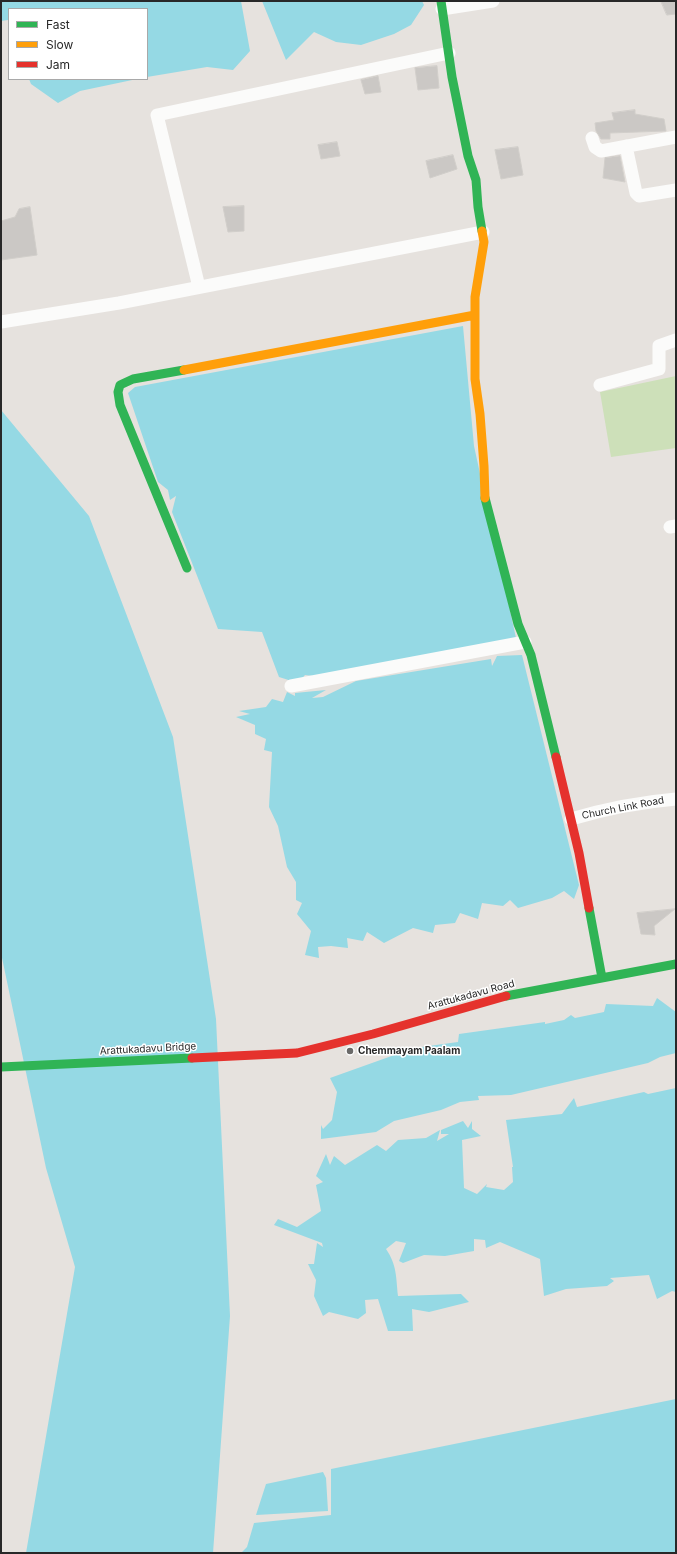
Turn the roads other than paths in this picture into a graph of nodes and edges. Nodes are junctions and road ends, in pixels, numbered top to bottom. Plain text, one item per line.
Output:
1 (493, 1) edge
2 (442, 5) edge
3 (449, 53) junction
4 (676, 137) edge
5 (592, 138) dead end
6 (626, 146) junction
7 (676, 190) edge
8 (483, 232) junction
9 (199, 287) junction
10 (475, 315) junction
11 (1, 322) edge
12 (676, 340) edge
13 (600, 386) dead end
14 (187, 568) dead end
15 (525, 642) junction
16 (291, 686) dead end
17 (676, 799) edge
18 (571, 819) junction
19 (676, 964) edge
20 (602, 978) junction
21 (297, 1052) joint
22 (1, 1067) edge

1 - 2 street
2 - 3 street
3 - 8 street
3 - 9 street
4 - 6 street
5 - 6 street
6 - 7 street
8 - 9 street
8 - 10 street
9 - 11 street
10 - 14 street
10 - 15 street
12 - 13 street
15 - 16 street
15 - 18 street
17 - 18 street, Church Link Road
18 - 20 street
19 - 20 street, Arattukadavu Road
20 - 21 street, Arattukadavu Road
21 - 22 street, Arattukadavu Bridge

